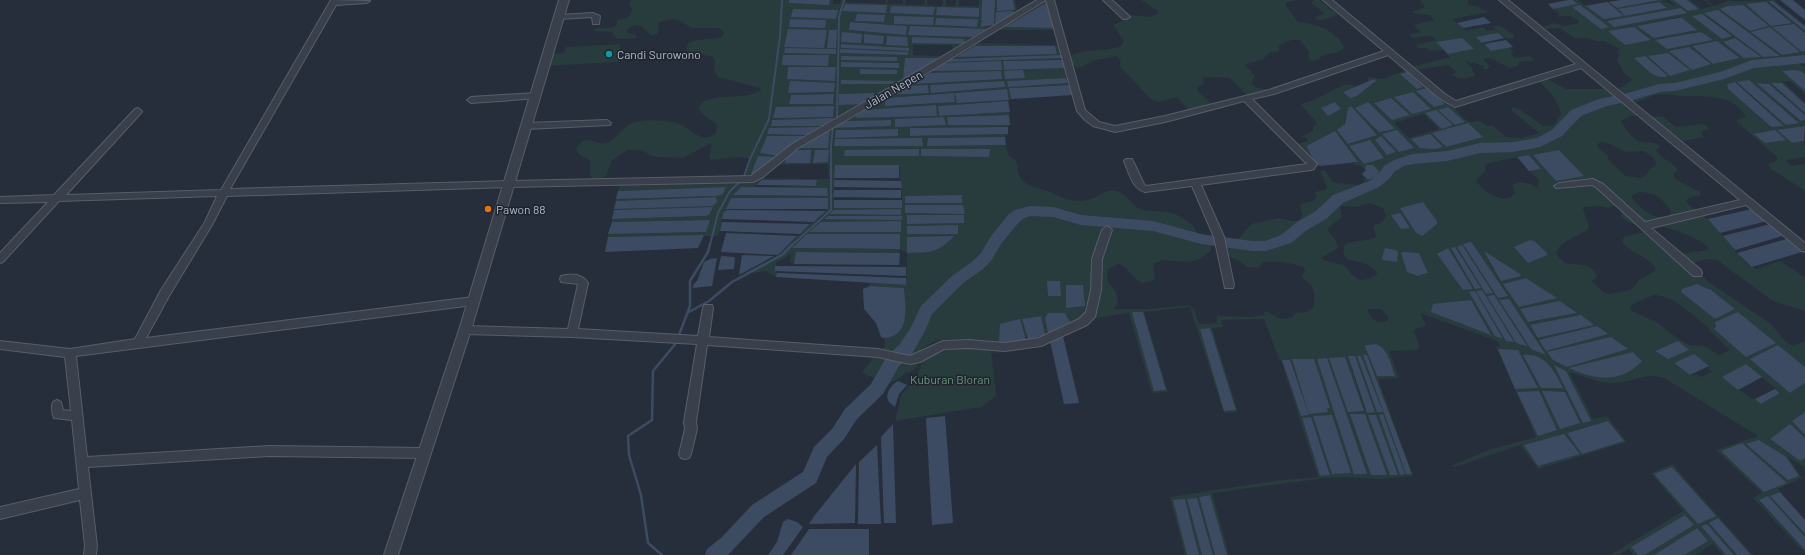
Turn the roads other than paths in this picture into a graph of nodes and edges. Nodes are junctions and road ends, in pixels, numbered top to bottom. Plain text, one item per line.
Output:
1 (564, 0) edge
2 (1042, 0) edge
3 (1050, 0) edge
4 (1107, 0) edge
5 (1340, 0) edge
6 (1503, 0) edge
7 (334, 1) edge
8 (366, 1) edge
9 (1328, 1) edge
10 (559, 17) junction
11 (1126, 17) dead end
12 (596, 22) dead end
13 (1390, 52) junction
14 (1582, 65) junction
15 (536, 96) junction
16 (1246, 98) junction
17 (471, 100) dead end
18 (138, 111) dead end
19 (607, 123) dead end
20 (526, 126) junction
21 (1129, 161) dead end
22 (1195, 182) junction
23 (510, 184) junction
24 (1559, 186) dead end
25 (223, 194) junction
26 (57, 199) junction
27 (0, 200) edge
28 (1748, 201) junction
29 (1644, 226) junction
30 (1107, 230) dead end
31 (1805, 248) edge
32 (0, 259) edge
33 (1697, 273) dead end
34 (565, 279) dead end
35 (1229, 285) dead end
36 (474, 301) junction
37 (708, 308) dead end
38 (465, 330) junction
39 (572, 333) junction
40 (703, 340) junction
41 (138, 343) junction
42 (0, 345) edge
43 (70, 353) junction
44 (57, 405) dead end
45 (78, 416) junction
46 (425, 452) junction
47 (685, 454) dead end
48 (83, 462) junction
49 (86, 492) junction
50 (0, 513) edge
51 (90, 555) edge
52 (391, 555) edge

1 - 10 street
2 - 23 street, Jalan Nepen
3 - 16 street
4 - 11 street
5 - 9 street
6 - 14 street
7 - 8 street
7 - 25 street
9 - 13 street
10 - 12 street
10 - 15 street
13 - 14 street
13 - 16 street
14 - 28 street
15 - 17 street
15 - 20 street
16 - 22 street
18 - 26 street
19 - 20 street
20 - 23 street
21 - 22 street
22 - 35 street
23 - 25 street
23 - 36 street
24 - 29 street
25 - 26 street
25 - 41 street
26 - 27 street
26 - 32 street
28 - 29 street
28 - 31 street
29 - 33 street
30 - 40 street
34 - 39 street
36 - 38 street
36 - 41 street
37 - 40 street
38 - 39 street
38 - 46 street
39 - 40 street
40 - 47 street
41 - 43 street
42 - 43 street
43 - 45 street
44 - 45 street
45 - 48 street
46 - 48 street
46 - 52 street
48 - 49 street
49 - 50 street
49 - 51 street

